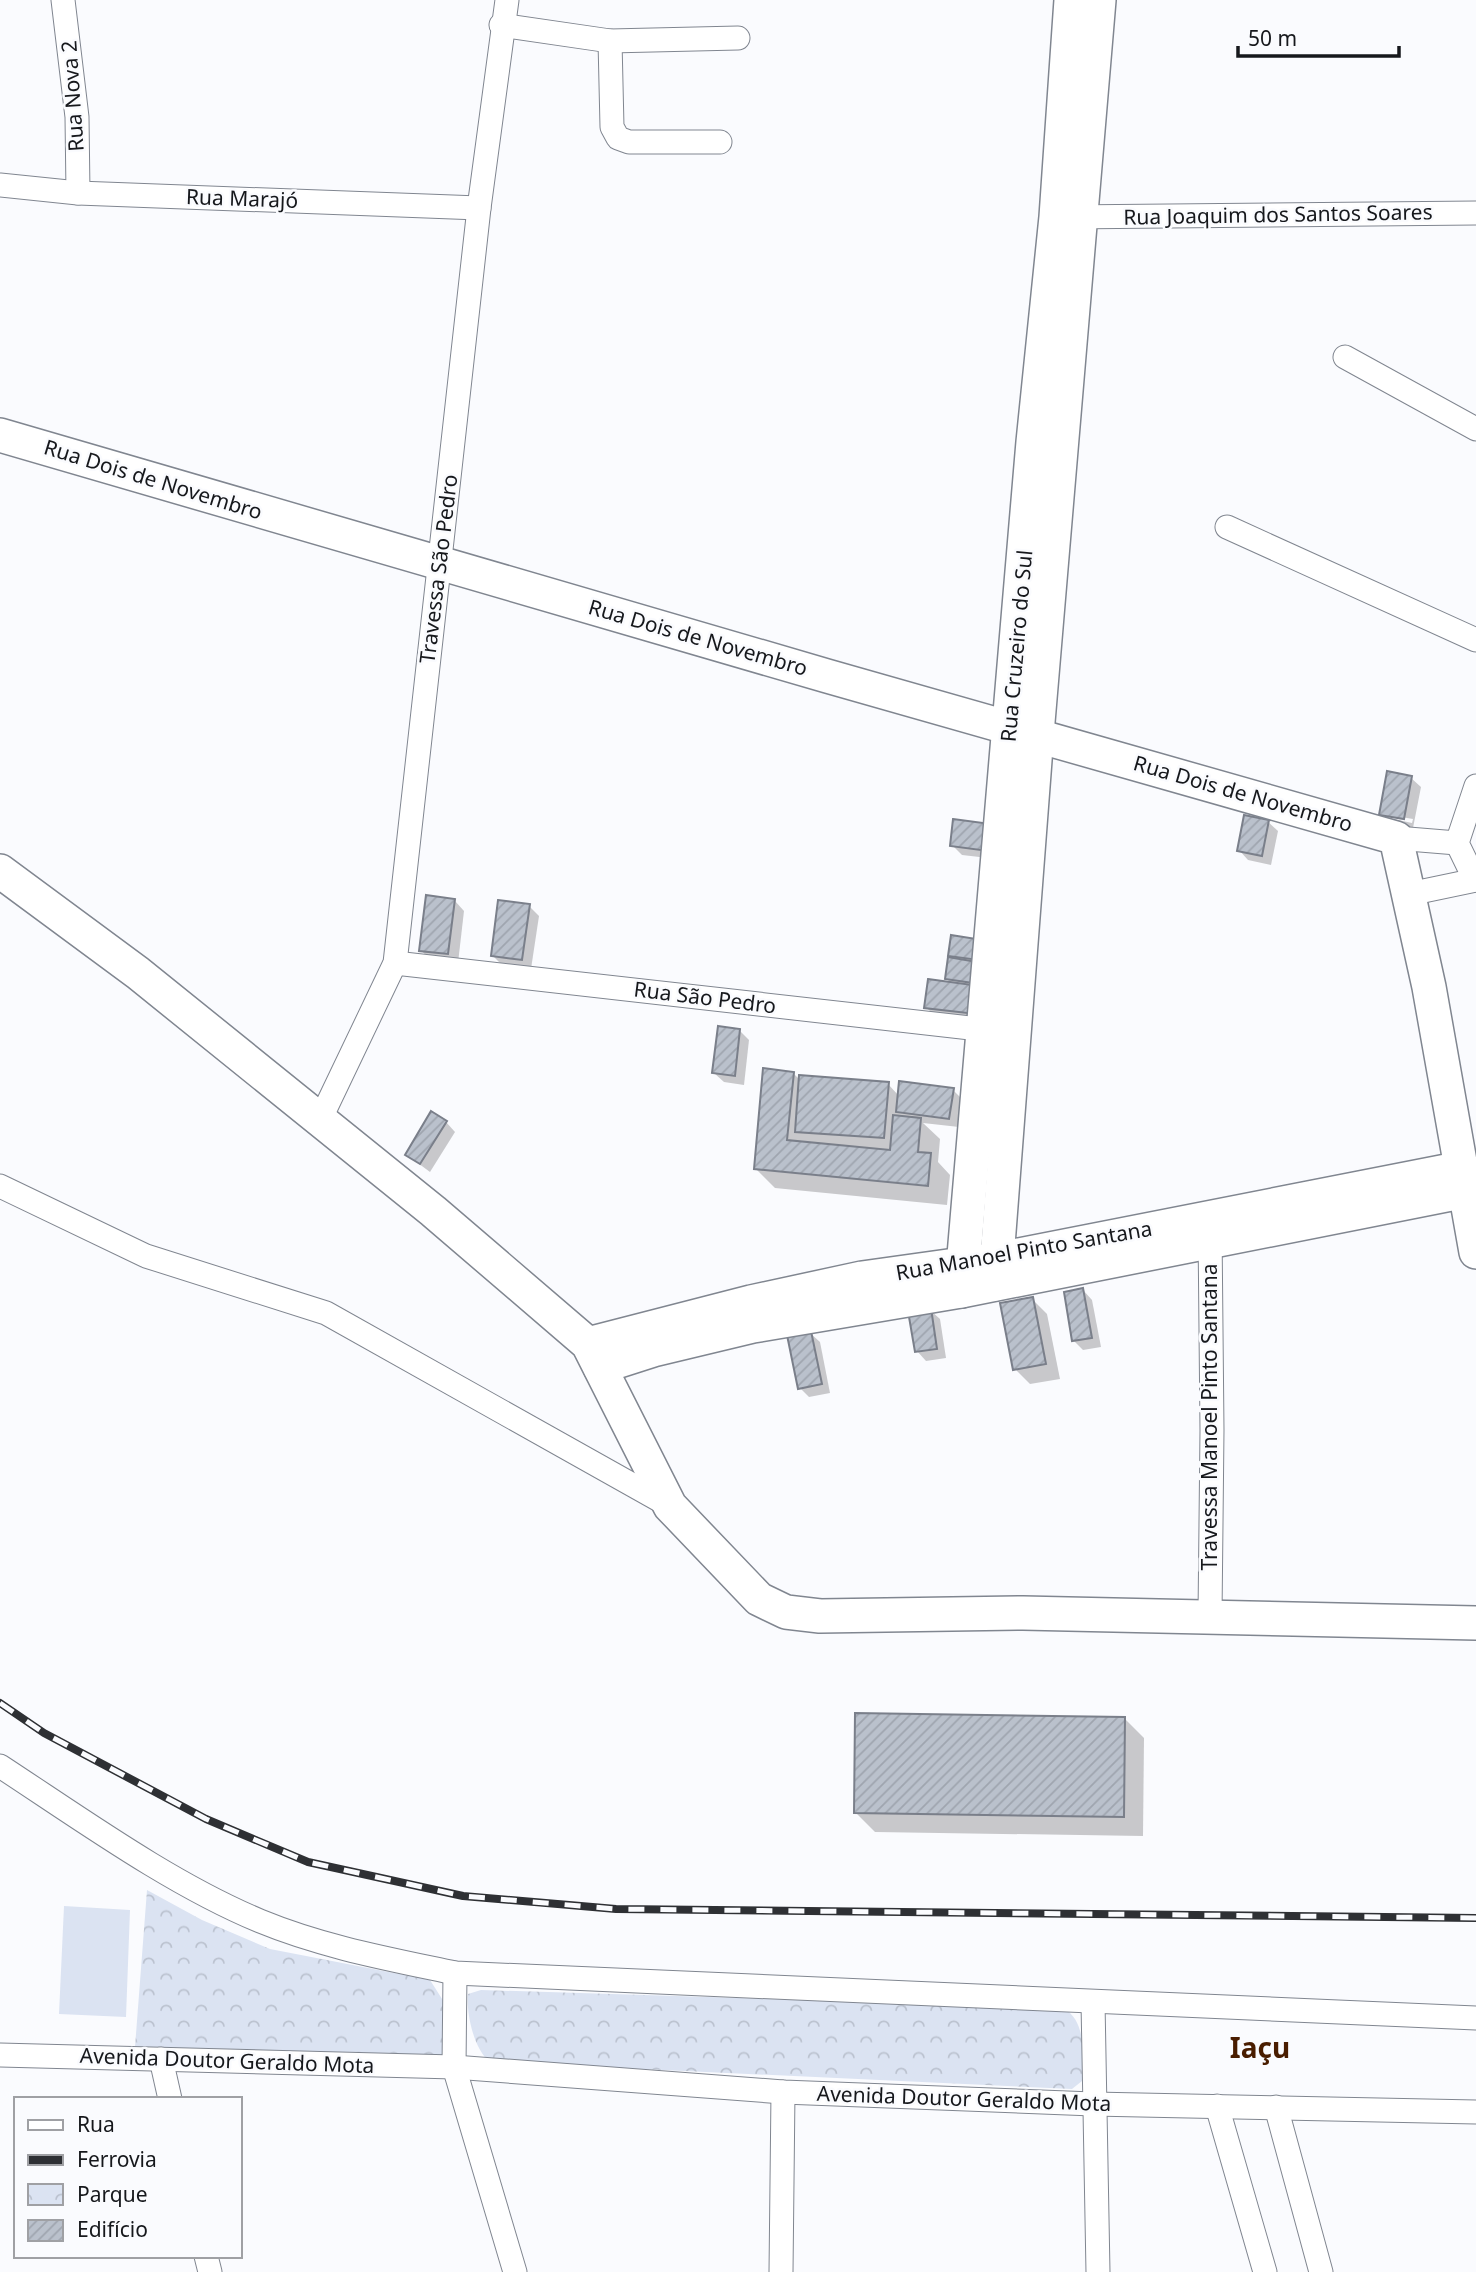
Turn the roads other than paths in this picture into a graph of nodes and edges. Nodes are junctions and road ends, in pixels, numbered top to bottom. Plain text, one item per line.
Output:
1 (63, 0) edge
2 (507, 0) edge
3 (1072, 0) edge
4 (1098, 0) edge
5 (501, 25) junction
6 (1082, 33) junction
7 (738, 37) dead end
8 (610, 41) junction
9 (720, 142) dead end
10 (3, 185) edge
11 (78, 193) junction
12 (479, 208) junction
13 (1476, 213) edge
14 (1068, 217) junction
15 (1345, 357) dead end
16 (1476, 429) edge
17 (0, 435) edge
18 (1227, 527) dead end
19 (439, 562) junction
20 (1476, 640) edge
21 (1024, 731) junction
22 (1476, 786) edge
23 (1396, 838) junction
24 (1457, 843) junction
25 (0, 871) edge
26 (1476, 880) edge
27 (1409, 894) junction
28 (395, 963) junction
29 (1000, 1031) junction
30 (319, 1122) junction
31 (1470, 1178) edge
32 (0, 1186) edge
33 (1210, 1230) junction
34 (1476, 1252) edge
35 (996, 1271) junction
36 (962, 1278) junction
37 (594, 1355) junction
38 (670, 1506) junction
39 (1210, 1616) junction
40 (1476, 1623) edge
41 (0, 1766) edge
42 (455, 1973) junction
43 (1093, 2002) junction
44 (1476, 2018) edge
45 (0, 2055) edge
46 (161, 2059) junction
47 (454, 2067) junction
48 (783, 2092) junction
49 (170, 2097) edge
50 (1093, 2104) junction
51 (1216, 2106) junction
52 (1276, 2107) junction
53 (1476, 2112) edge
54 (515, 2272) edge
55 (781, 2272) edge
56 (1098, 2272) edge
57 (1265, 2272) edge
58 (1321, 2272) edge

1 - 11 street, Rua Nova 2
2 - 5 street, Travessa São Pedro
3 - 6 street, Rua Cruzeiro do Sul
4 - 6 street, Rua Cruzeiro do Sul
5 - 8 street
5 - 12 street, Travessa São Pedro
6 - 14 street, Rua Cruzeiro do Sul
7 - 8 street
8 - 9 street
10 - 11 street, Rua Marajó
11 - 12 street, Rua Marajó
12 - 19 street, Travessa São Pedro
13 - 14 street, Rua Joaquim dos Santos Soares
14 - 21 street, Rua Cruzeiro do Sul
15 - 16 street
17 - 19 street, Rua Dois de Novembro
18 - 20 street
19 - 21 street, Rua Dois de Novembro
19 - 28 street, Travessa São Pedro
21 - 23 street, Rua Dois de Novembro
21 - 29 street, Rua Cruzeiro do Sul
22 - 24 street
23 - 24 street
23 - 27 street
24 - 26 street
25 - 30 street
26 - 27 street
27 - 31 street
28 - 29 street, Rua São Pedro
28 - 30 street, Travessa São Pedro
29 - 35 street, Rua Cruzeiro do Sul
29 - 36 street, Rua Cruzeiro do Sul
30 - 37 street
31 - 33 street, Rua Manoel Pinto Santana
31 - 34 street
32 - 38 street
33 - 35 street, Rua Manoel Pinto Santana
33 - 39 street, Travessa Manoel Pinto Santana
35 - 36 street, Rua Manoel Pinto Santana
36 - 37 street, Rua Manoel Pinto Santana
37 - 38 street
38 - 39 street
39 - 40 street
41 - 42 street
42 - 43 street
42 - 47 street
43 - 44 street
43 - 50 street
45 - 46 street, Avenida Doutor Geraldo Mota
46 - 47 street, Avenida Doutor Geraldo Mota
46 - 49 street
47 - 48 street, Avenida Doutor Geraldo Mota
47 - 54 street
48 - 50 street, Avenida Doutor Geraldo Mota
48 - 55 street
50 - 51 street, Avenida Doutor Geraldo Mota
50 - 56 street
51 - 52 street, Avenida Doutor Geraldo Mota
51 - 57 street
52 - 53 street, Avenida Doutor Geraldo Mota
52 - 58 street

